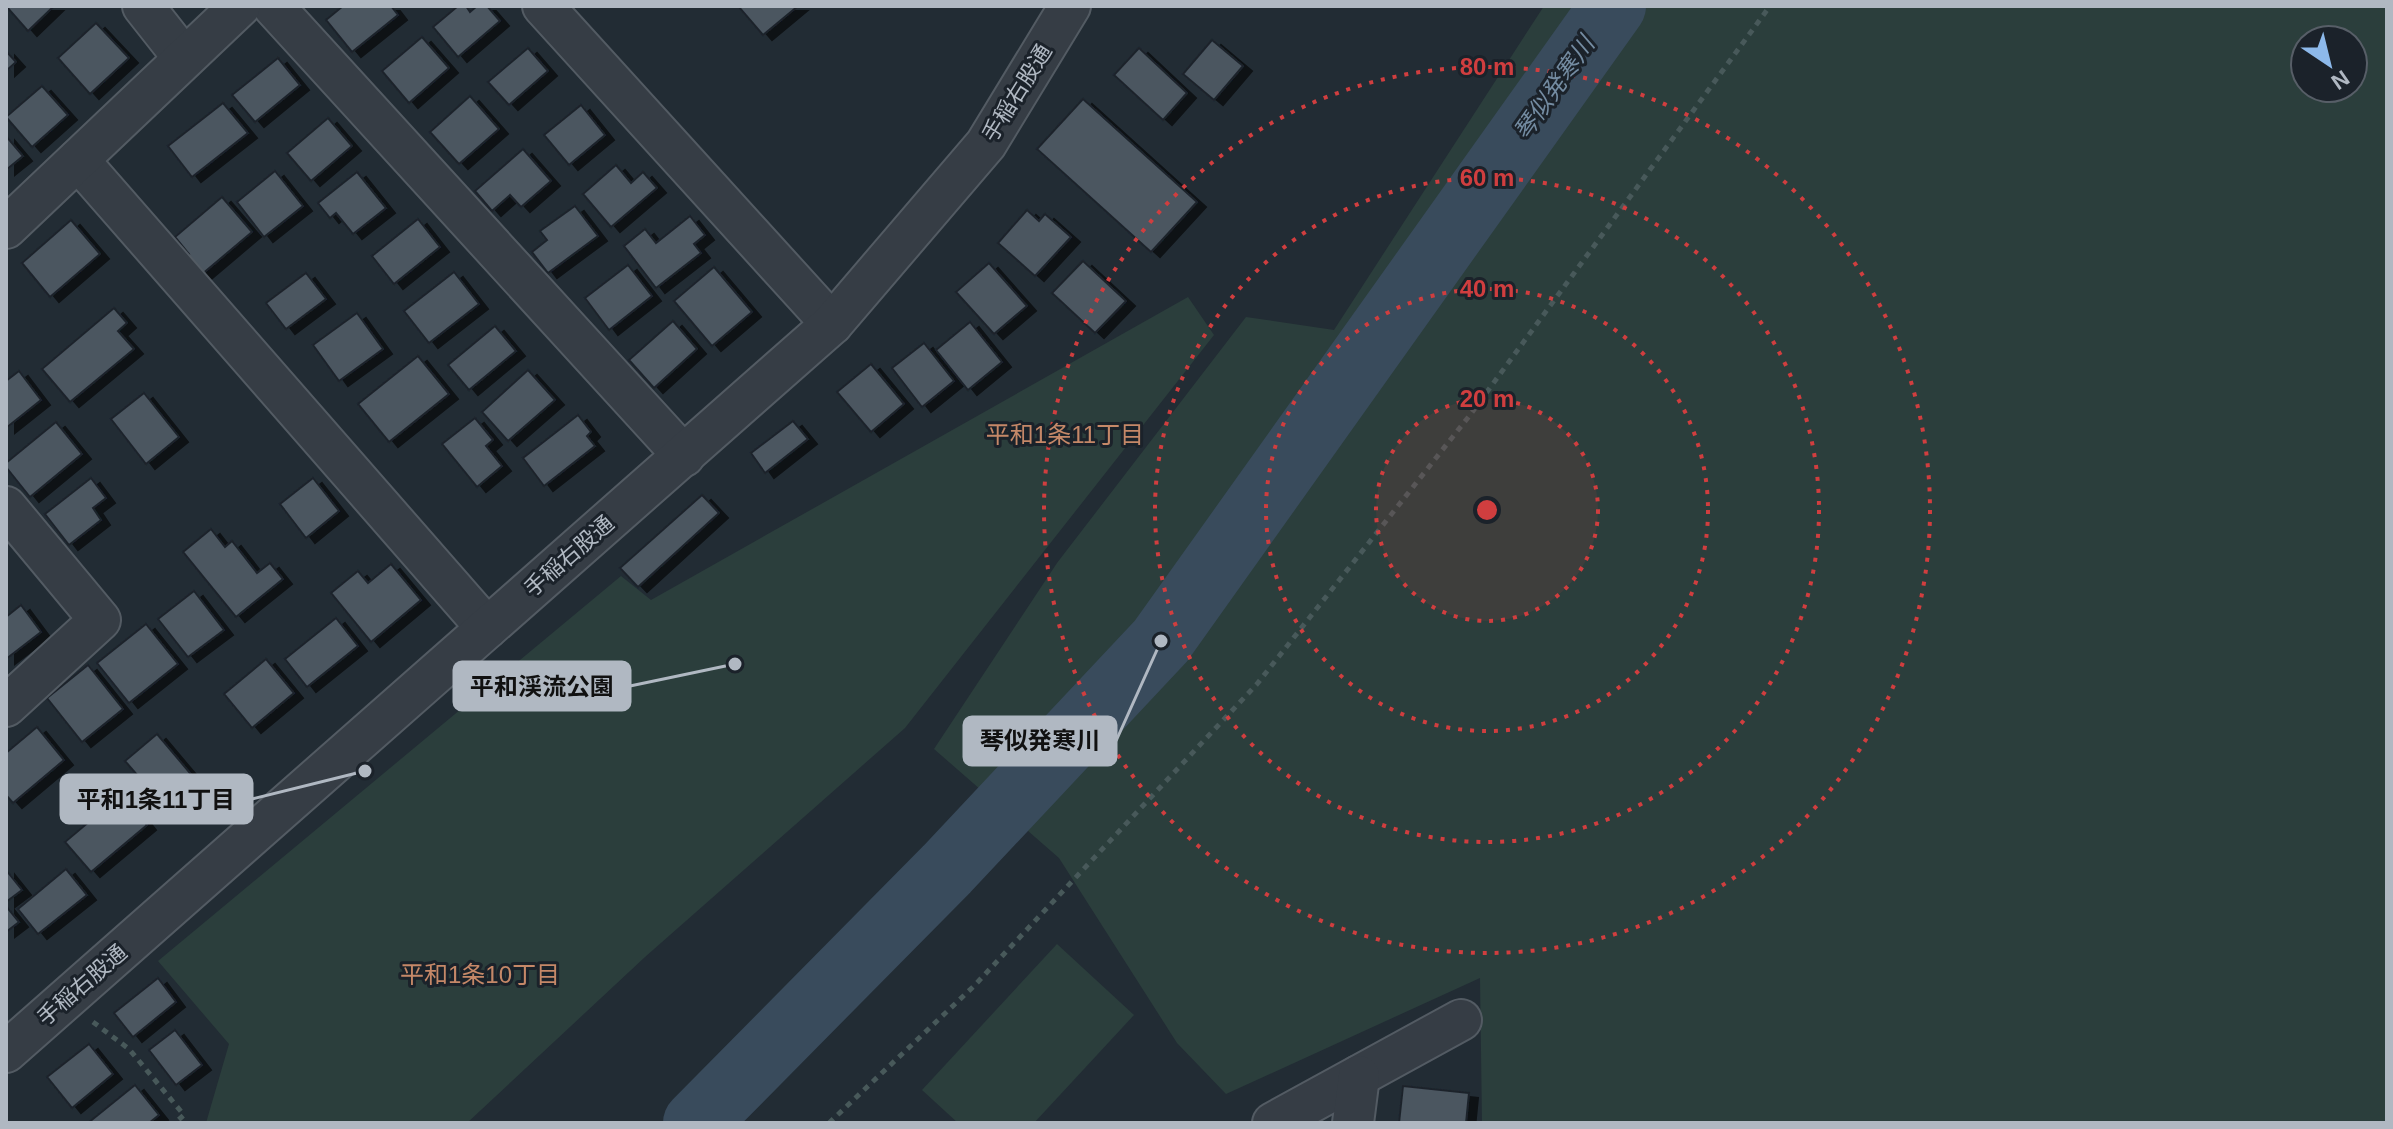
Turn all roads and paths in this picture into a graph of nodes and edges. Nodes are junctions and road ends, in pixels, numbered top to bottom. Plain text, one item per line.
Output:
1 (143, 6) edge
2 (240, 6) edge
3 (273, 6) edge
4 (543, 6) edge
5 (1070, 6) edge
6 (1770, 6) edge
7 (184, 58) junction
8 (78, 160) junction
9 (6, 228) edge
10 (832, 324) junction
11 (684, 456) junction
12 (6, 507) edge
13 (487, 628) junction
14 (6, 706) edge
15 (64, 1001) junction
16 (1461, 1020) dead end
17 (6, 1052) edge
18 (1359, 1076) junction
19 (175, 1123) edge
20 (829, 1123) edge
21 (1273, 1123) edge
22 (1353, 1123) edge

1 - 7 street
2 - 7 street
3 - 11 street
4 - 10 street
5 - 10 street, 手稲右股通
6 - 20 path
7 - 8 street
8 - 9 street
8 - 13 street
10 - 11 street, 手稲右股通
11 - 13 street, 手稲右股通
12 - 14 street
13 - 15 street, 手稲右股通
15 - 17 street, 手稲右股通
15 - 19 path
16 - 18 street
18 - 21 street
18 - 22 street

